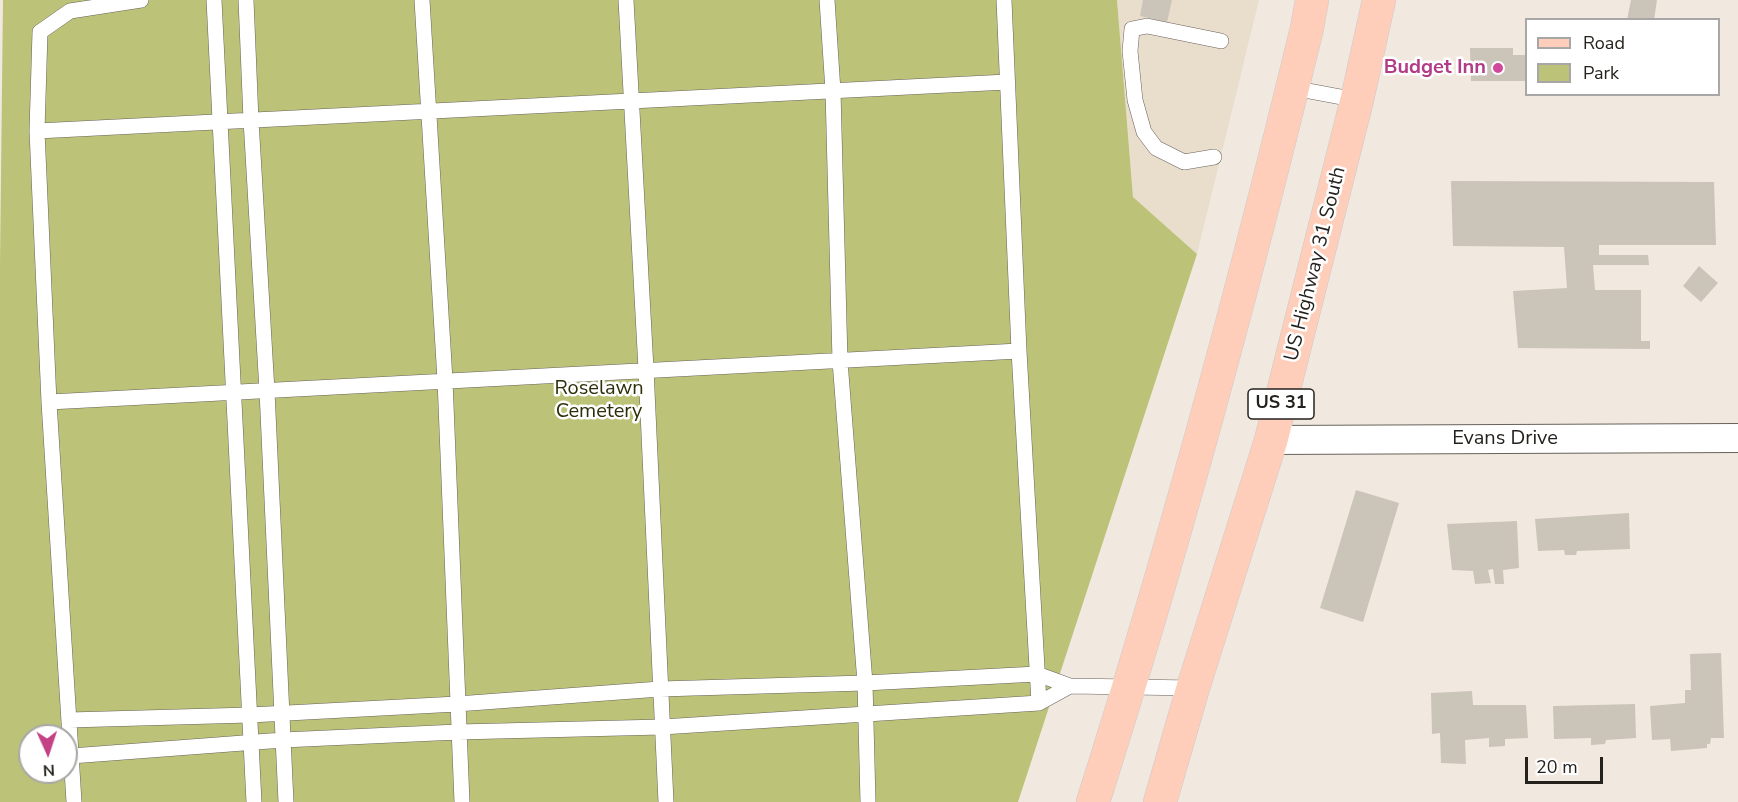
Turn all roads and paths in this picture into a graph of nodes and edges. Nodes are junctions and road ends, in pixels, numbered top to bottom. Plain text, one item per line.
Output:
1 (141, 0) edge
2 (214, 0) edge
3 (246, 0) edge
4 (422, 0) edge
5 (626, 0) edge
6 (827, 0) edge
7 (1004, 0) edge
8 (1312, 0) edge
9 (1379, 0) edge
10 (1221, 41) dead end
11 (1007, 82) junction
12 (1293, 88) junction
13 (832, 91) junction
14 (1357, 100) junction
15 (631, 101) junction
16 (428, 111) junction
17 (251, 120) junction
18 (220, 122) junction
19 (37, 131) junction
20 (1214, 157) dead end
21 (1019, 351) junction
22 (840, 362) junction
23 (646, 369) junction
24 (445, 380) junction
25 (267, 391) junction
26 (233, 393) junction
27 (49, 402) junction
28 (1738, 438) edge
29 (1271, 440) junction
30 (1037, 674) junction
31 (865, 683) junction
32 (1070, 686) junction
33 (1130, 687) junction
34 (1193, 688) junction
35 (660, 689) junction
36 (1039, 703) junction
37 (457, 704) junction
38 (282, 713) junction
39 (865, 714) junction
40 (250, 715) junction
41 (69, 720) junction
42 (69, 724) edge
43 (662, 727) junction
44 (458, 732) junction
45 (283, 740) junction
46 (251, 742) junction
47 (78, 755) edge
48 (73, 784) edge
49 (74, 802) edge
50 (254, 802) edge
51 (286, 802) edge
52 (462, 802) edge
53 (666, 802) edge
54 (868, 802) edge
55 (1093, 802) edge
56 (1160, 802) edge

1 - 19 lane
2 - 18 lane
3 - 17 lane
4 - 16 lane
5 - 15 lane
6 - 13 lane
7 - 11 lane
8 - 12 main road
9 - 14 main road, US Highway 31 South / US 31
10 - 20 lane
11 - 13 lane
11 - 21 lane
12 - 14 lane
12 - 33 main road
13 - 15 lane
13 - 22 lane
14 - 29 main road, US Highway 31 South / US 31
15 - 16 lane
15 - 23 lane
16 - 17 lane
16 - 24 lane
17 - 18 lane
17 - 25 lane
18 - 19 lane
18 - 26 lane
19 - 27 lane
21 - 22 lane
21 - 30 lane
22 - 23 lane
22 - 31 lane
23 - 24 lane
23 - 35 lane
24 - 25 lane
24 - 37 lane
25 - 26 lane
25 - 38 lane
26 - 27 lane
26 - 40 lane
27 - 41 lane
28 - 29 street, Evans Drive
29 - 34 main road, US Highway 31 South / US 31
30 - 31 lane
30 - 32 lane
30 - 36 lane
31 - 35 lane
31 - 39 lane
32 - 33 lane
32 - 36 lane
33 - 34 lane
33 - 55 main road
34 - 56 main road, US Highway 31 South / US 31
35 - 37 lane
35 - 43 lane
36 - 39 lane
37 - 38 lane
37 - 44 lane
38 - 40 lane
38 - 45 lane
39 - 43 lane
39 - 54 lane
40 - 41 lane
40 - 46 lane
41 - 42 lane
43 - 44 lane
43 - 53 lane
44 - 45 lane
44 - 52 lane
45 - 46 lane
45 - 51 lane
46 - 47 lane
46 - 50 lane
48 - 49 lane

